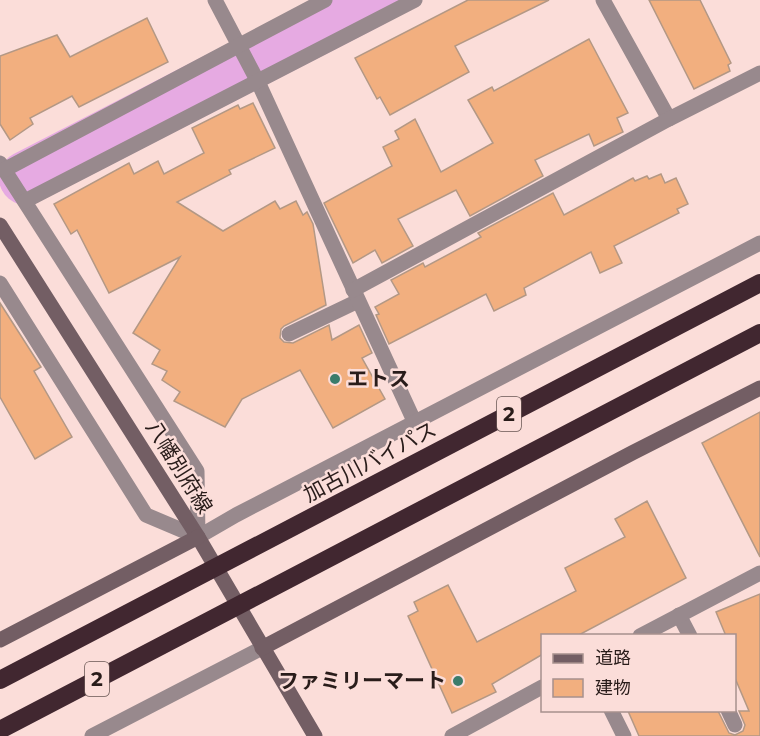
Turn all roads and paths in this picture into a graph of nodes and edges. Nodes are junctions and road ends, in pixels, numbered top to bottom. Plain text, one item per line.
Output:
1 (215, 0) edge
2 (325, 0) edge
3 (415, 0) edge
4 (603, 0) edge
5 (241, 50) junction
6 (760, 73) edge
7 (256, 78) junction
8 (669, 119) junction
9 (2, 167) edge
10 (25, 201) junction
11 (0, 225) edge
12 (760, 243) edge
13 (0, 283) edge
14 (760, 283) edge
15 (355, 295) junction
16 (760, 333) edge
17 (289, 334) dead end
18 (760, 388) edge
19 (415, 423) junction
20 (198, 537) junction
21 (760, 573) edge
22 (679, 615) junction
23 (644, 634) edge
24 (689, 634) edge
25 (0, 640) edge
26 (262, 648) junction
27 (0, 680) edge
28 (541, 688) edge
29 (612, 712) edge
30 (728, 712) edge
31 (735, 725) dead end
32 (0, 730) edge
33 (92, 736) edge
34 (315, 736) edge
35 (452, 736) edge
36 (624, 736) edge

1 - 5 street
2 - 5 street
3 - 7 street
4 - 8 street
5 - 7 street
5 - 9 street
6 - 8 street
7 - 10 street
7 - 15 street
8 - 15 street
9 - 10 street
10 - 20 street
11 - 20 street, 八幡別府線
12 - 19 street
13 - 20 street
14 - 27 highway, 加古川バイパス / 2
15 - 17 street
15 - 19 street
16 - 32 highway, 2
18 - 26 street
19 - 20 street
20 - 25 street
20 - 26 street, 八幡別府線
21 - 22 street
22 - 23 street
22 - 24 street
26 - 33 street
26 - 34 street, 八幡別府線
28 - 35 street
29 - 36 street
30 - 31 street

